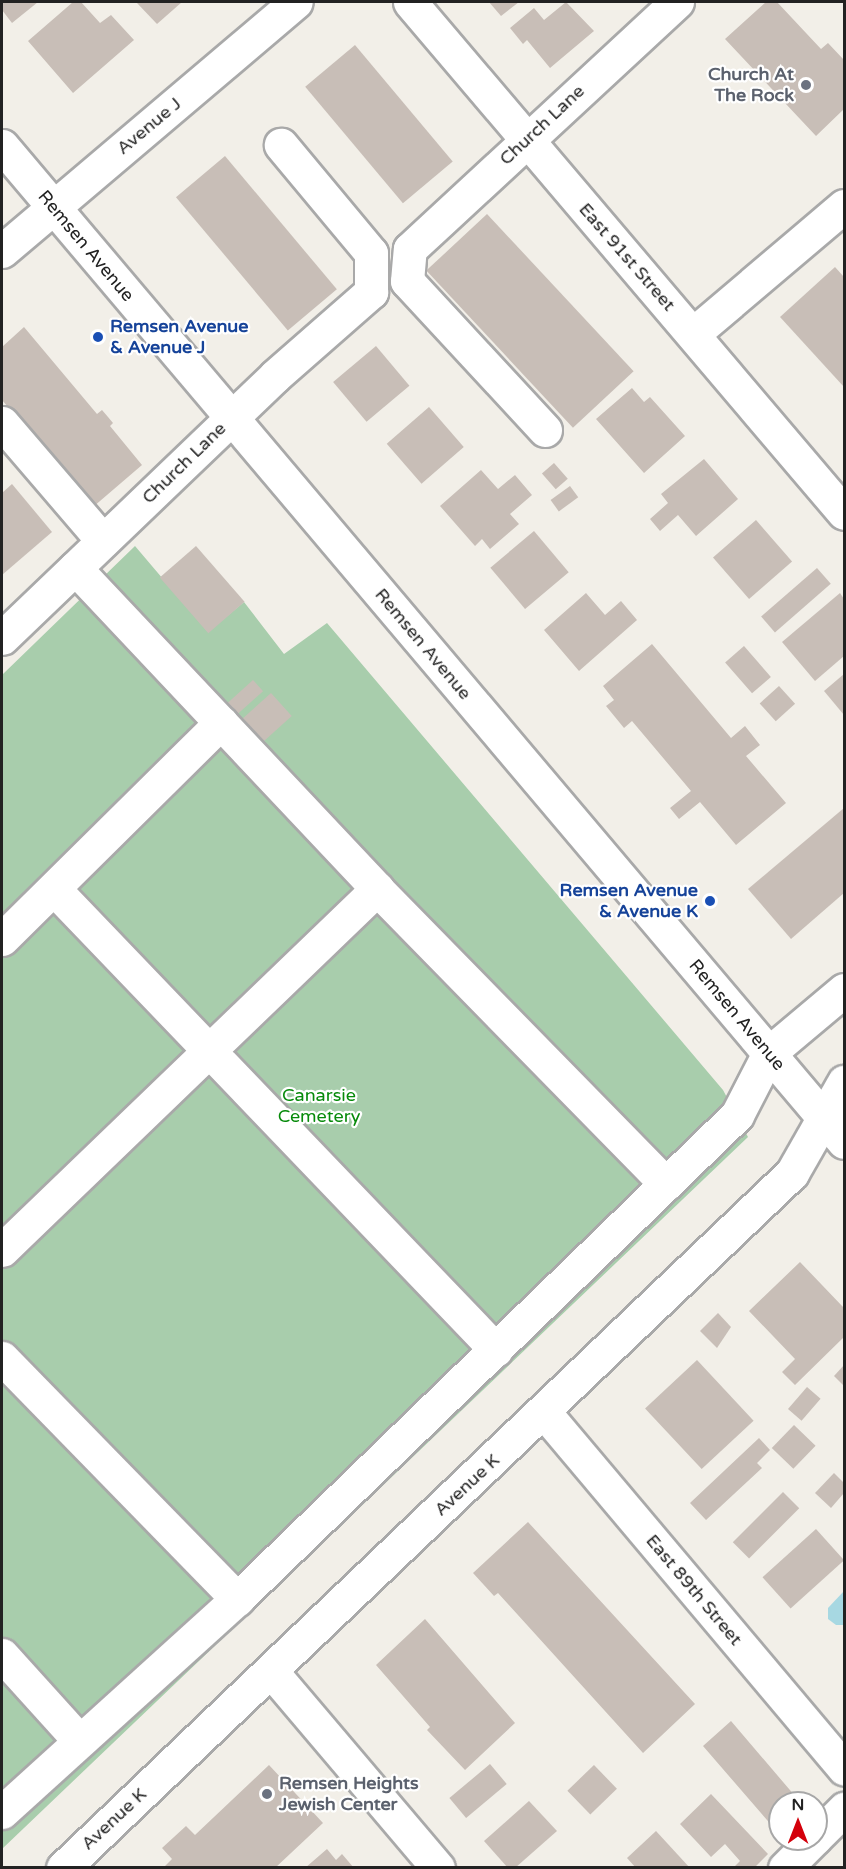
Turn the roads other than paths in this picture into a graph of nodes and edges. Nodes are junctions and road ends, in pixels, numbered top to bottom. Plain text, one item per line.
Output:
1 (296, 2) edge
2 (410, 2) edge
3 (677, 2) edge
4 (526, 139) junction
5 (281, 145) dead end
6 (2, 146) edge
7 (53, 207) junction
8 (841, 209) edge
9 (2, 251) edge
10 (693, 334) junction
11 (232, 417) junction
12 (545, 429) dead end
13 (7, 440) edge
14 (844, 513) edge
15 (103, 541) junction
16 (75, 568) junction
17 (2, 638) edge
18 (221, 722) junction
19 (377, 889) junction
20 (55, 890) junction
21 (2, 939) edge
22 (844, 990) edge
23 (209, 1051) junction
24 (769, 1053) junction
25 (844, 1082) edge
26 (824, 1118) junction
27 (844, 1142) edge
28 (666, 1184) junction
29 (2, 1250) edge
30 (496, 1350) junction
31 (2, 1358) edge
32 (544, 1412) junction
33 (237, 1599) junction
34 (2, 1655) edge
35 (271, 1671) junction
36 (78, 1739) junction
37 (844, 1768) edge
38 (844, 1809) edge
39 (2, 1812) edge
40 (828, 1825) edge
41 (802, 1851) edge
42 (63, 1868) edge
43 (438, 1868) edge
44 (785, 1868) edge

1 - 7 street, Avenue J
2 - 4 street, East 91st Street
3 - 4 street, Church Lane
4 - 10 street, East 91st Street
4 - 12 street, Church Lane
5 - 11 street, Church Lane
6 - 7 street, Remsen Avenue
7 - 9 street, Avenue J
7 - 11 street, Remsen Avenue
8 - 10 street
10 - 14 street, East 91st Street
11 - 15 street, Church Lane
11 - 24 street, Remsen Avenue
13 - 15 street
15 - 16 street, Church Lane
16 - 17 street, Church Lane
16 - 18 street
18 - 19 street
18 - 20 street
19 - 23 street
19 - 28 street
20 - 21 street
20 - 23 street
22 - 24 street
23 - 29 street
23 - 30 street
24 - 26 street, Remsen Avenue
24 - 28 street
25 - 26 street, Avenue K
26 - 27 street, Remsen Avenue
26 - 32 street, Avenue K
28 - 30 street
30 - 33 street
31 - 33 street
32 - 35 street, Avenue K
32 - 37 street, East 89th Street
33 - 36 street
34 - 36 street
35 - 42 street, Avenue K
35 - 43 street
36 - 39 street
38 - 40 street
41 - 44 street

